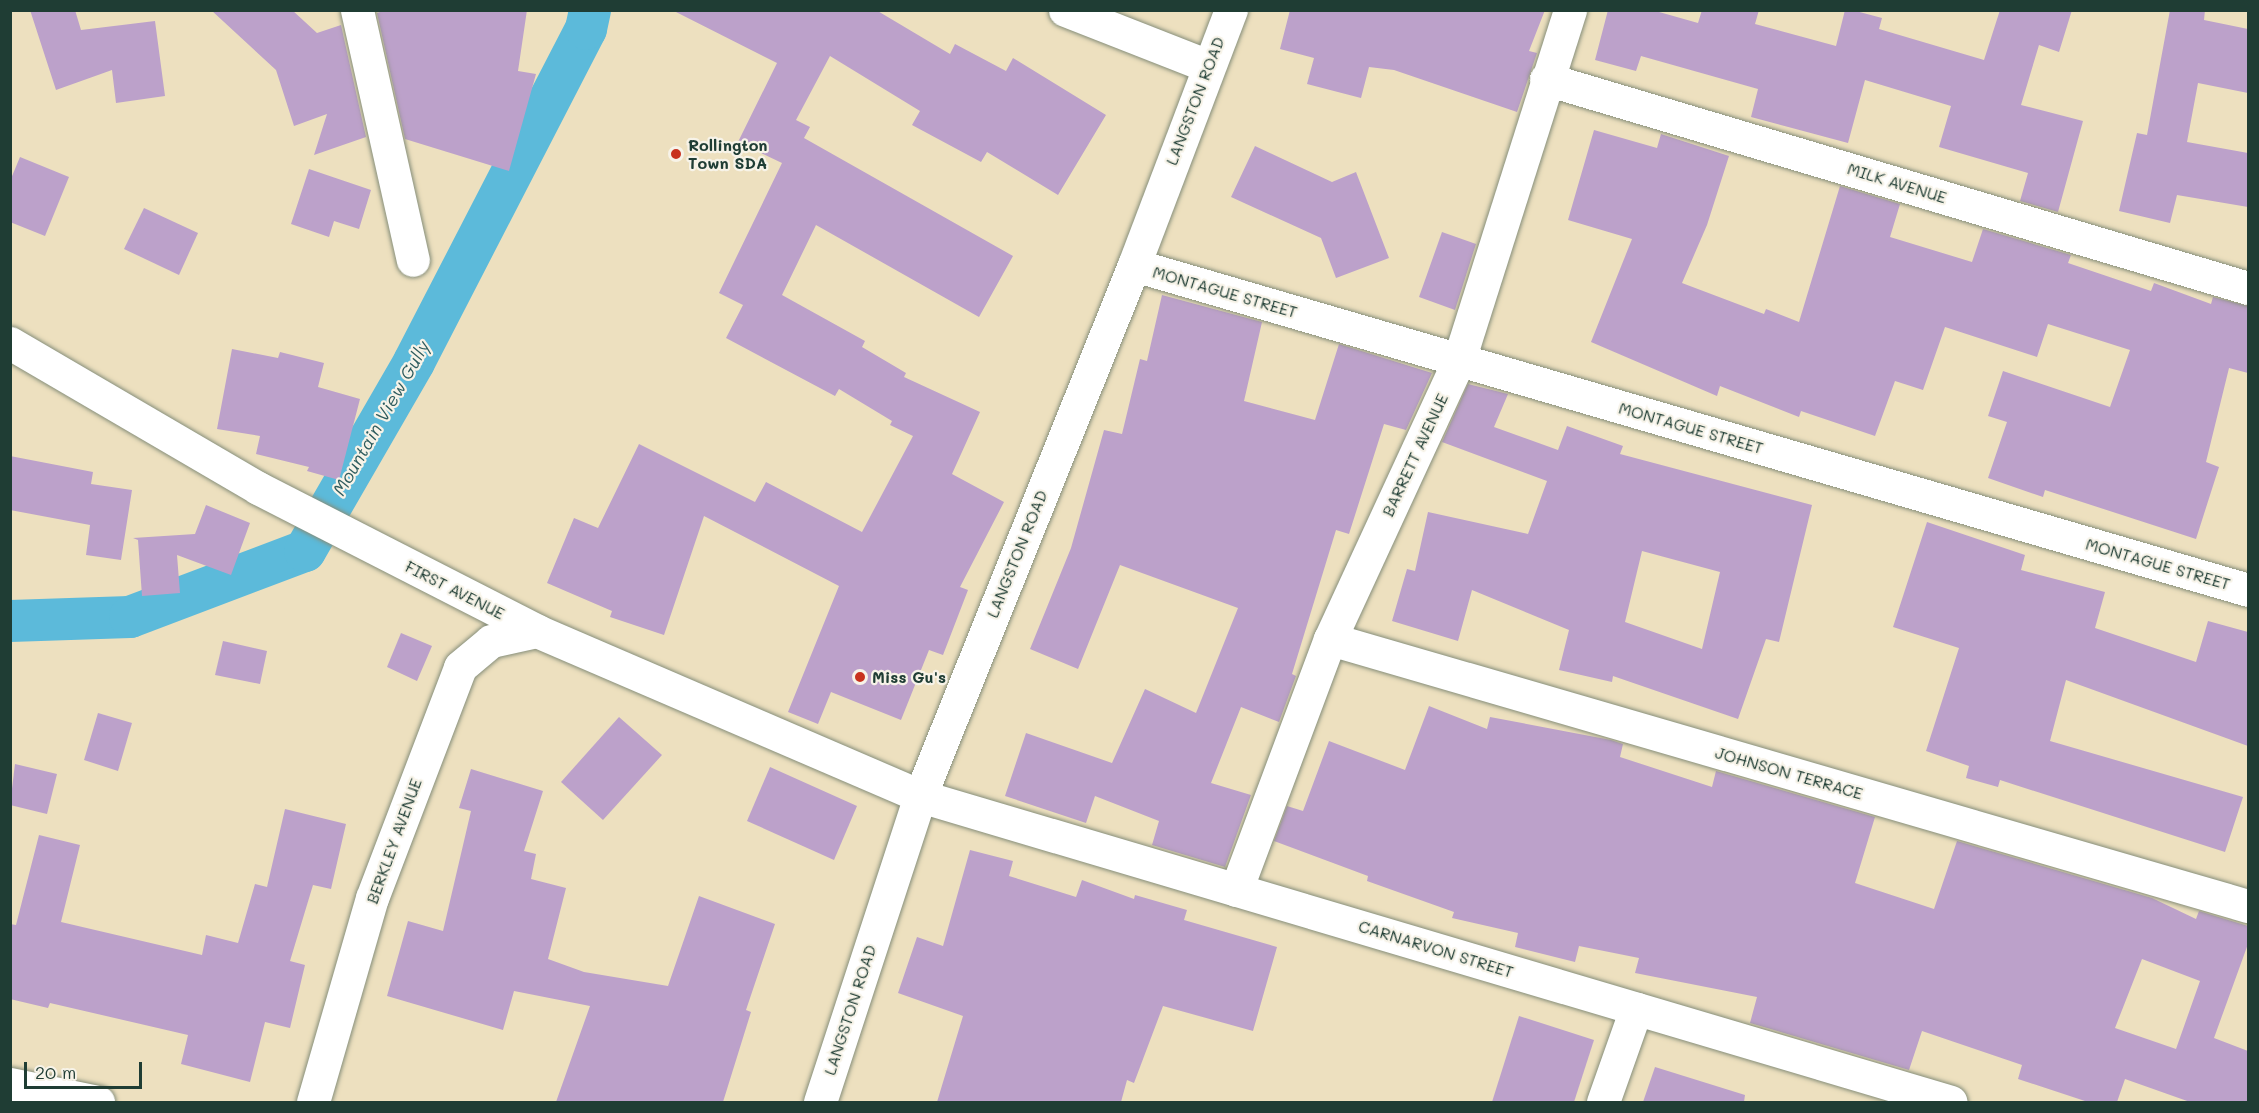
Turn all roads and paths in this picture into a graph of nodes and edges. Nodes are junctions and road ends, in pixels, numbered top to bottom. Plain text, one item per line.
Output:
1 (357, 10) edge
2 (1065, 10) edge
3 (1231, 10) edge
4 (1570, 10) edge
5 (1208, 66) junction
6 (1546, 79) junction
7 (413, 260) dead end
8 (1134, 265) junction
9 (2248, 288) edge
10 (10, 343) edge
11 (1459, 360) junction
12 (2248, 590) edge
13 (537, 631) junction
14 (1330, 639) junction
15 (920, 796) junction
16 (1236, 890) junction
17 (2248, 906) edge
18 (1636, 1009) junction
19 (10, 1084) edge
20 (98, 1102) edge
21 (313, 1102) edge
22 (820, 1102) edge
23 (1603, 1102) edge
24 (1951, 1102) edge

1 - 7 street
2 - 5 street
3 - 5 street, LANGSTON ROAD
4 - 6 street, BARRETT AVENUE
5 - 8 street, LANGSTON ROAD
6 - 9 street, MILK AVENUE
6 - 11 street, BARRETT AVENUE
8 - 11 street, MONTAGUE STREET
8 - 15 street, LANGSTON ROAD
10 - 13 street, FIRST AVENUE
11 - 12 street, MONTAGUE STREET
11 - 14 street, BARRETT AVENUE
13 - 15 street, FIRST AVENUE
13 - 21 street, BERKLEY AVENUE
14 - 16 street, BARRETT AVENUE
14 - 17 street, JOHNSON TERRACE
15 - 16 street, CARNARVON STREET
15 - 22 street, LANGSTON ROAD
16 - 18 street, CARNARVON STREET
18 - 23 street
18 - 24 street, CARNARVON STREET
19 - 20 street

